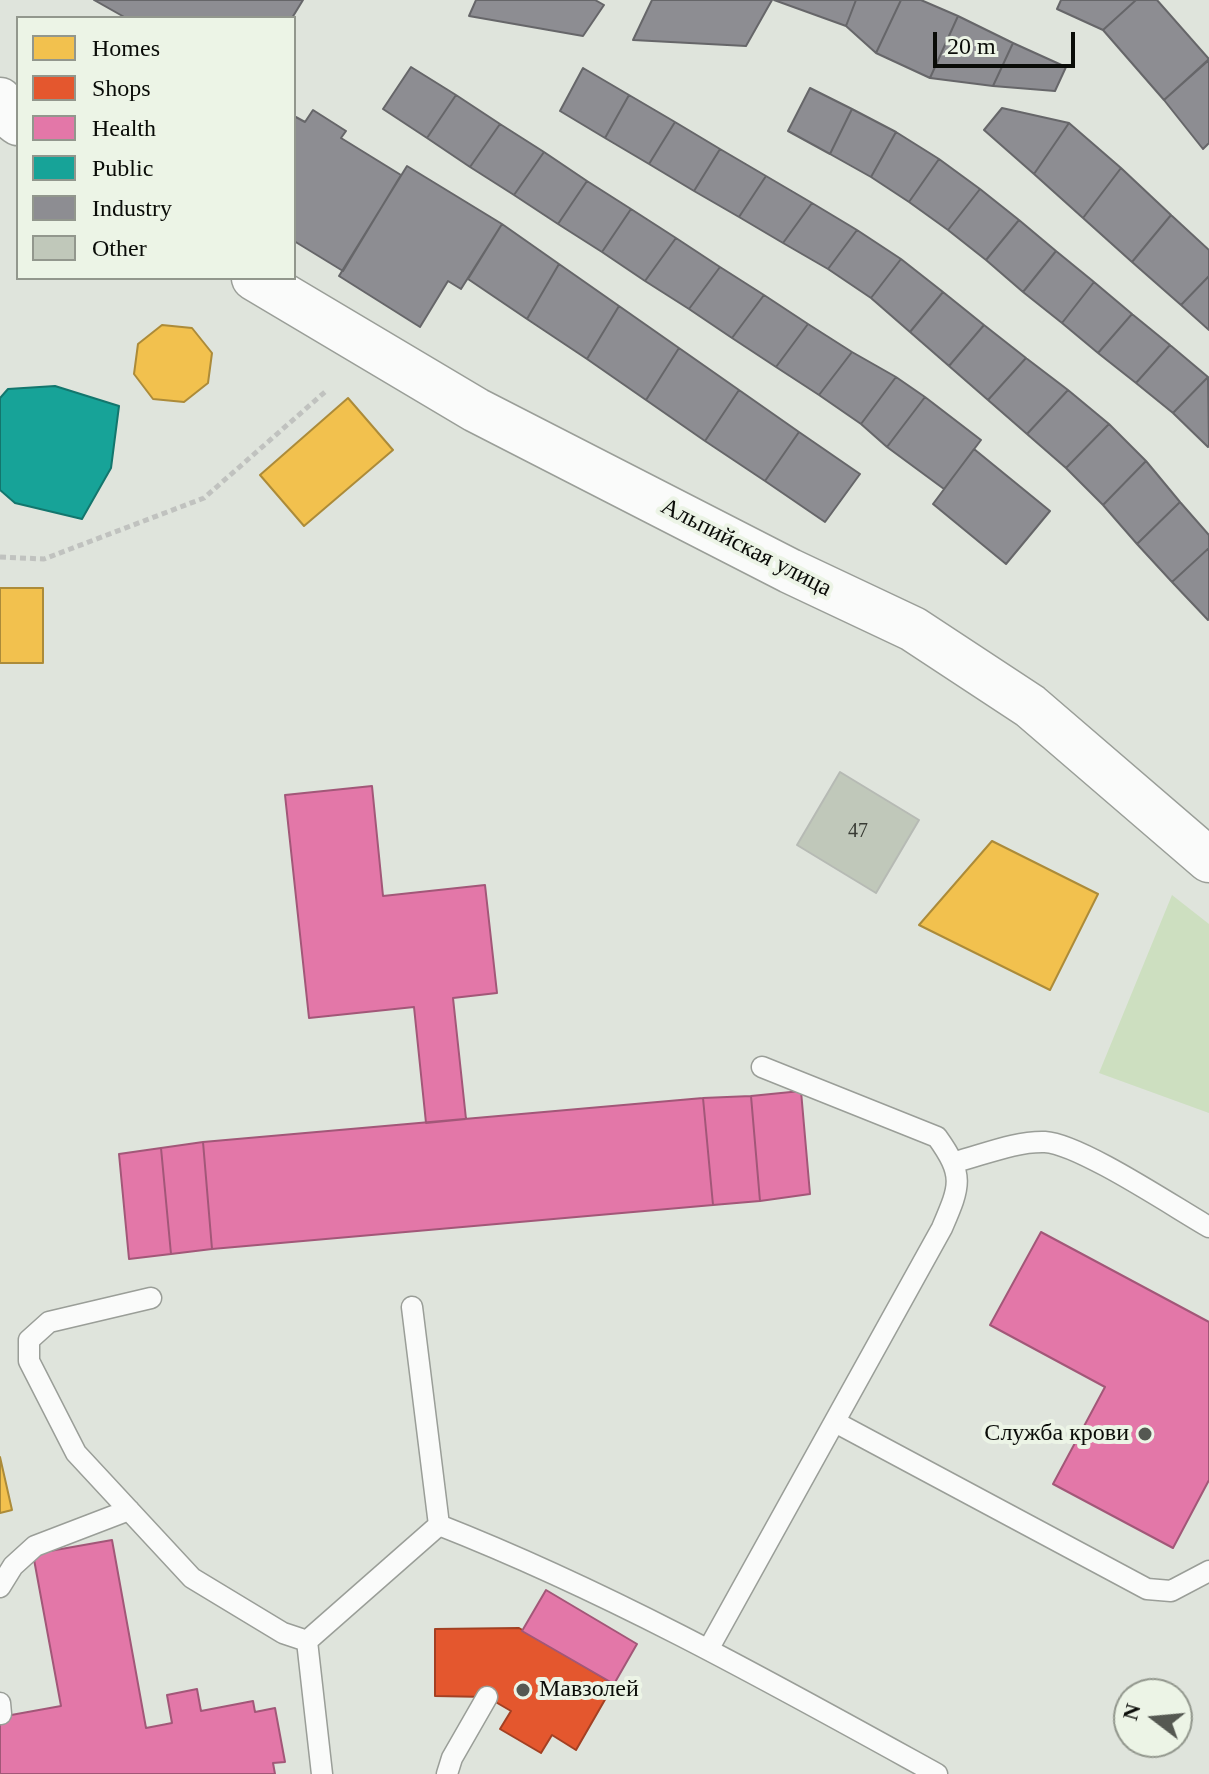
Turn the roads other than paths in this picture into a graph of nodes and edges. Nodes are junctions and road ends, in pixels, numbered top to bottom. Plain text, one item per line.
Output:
1 (257, 280) edge
2 (1209, 860) edge
3 (762, 1067) dead end
4 (955, 1162) junction
5 (1209, 1227) edge
6 (151, 1298) dead end
7 (412, 1307) dead end
8 (835, 1422) junction
9 (129, 1510) junction
10 (439, 1525) junction
11 (1209, 1571) edge
12 (0, 1587) edge
13 (307, 1641) junction
14 (709, 1648) junction
15 (487, 1697) dead end
16 (0, 1703) edge
17 (1, 1714) edge
18 (322, 1774) edge
19 (447, 1774) edge
20 (937, 1774) edge

1 - 2 street, Альпийская улица
3 - 4 lane
4 - 5 lane
4 - 8 lane
6 - 9 lane
7 - 10 lane
8 - 11 lane
8 - 14 lane
9 - 12 lane
9 - 13 lane
10 - 13 lane
10 - 14 lane
13 - 18 lane
14 - 20 lane
15 - 19 lane
16 - 17 lane

